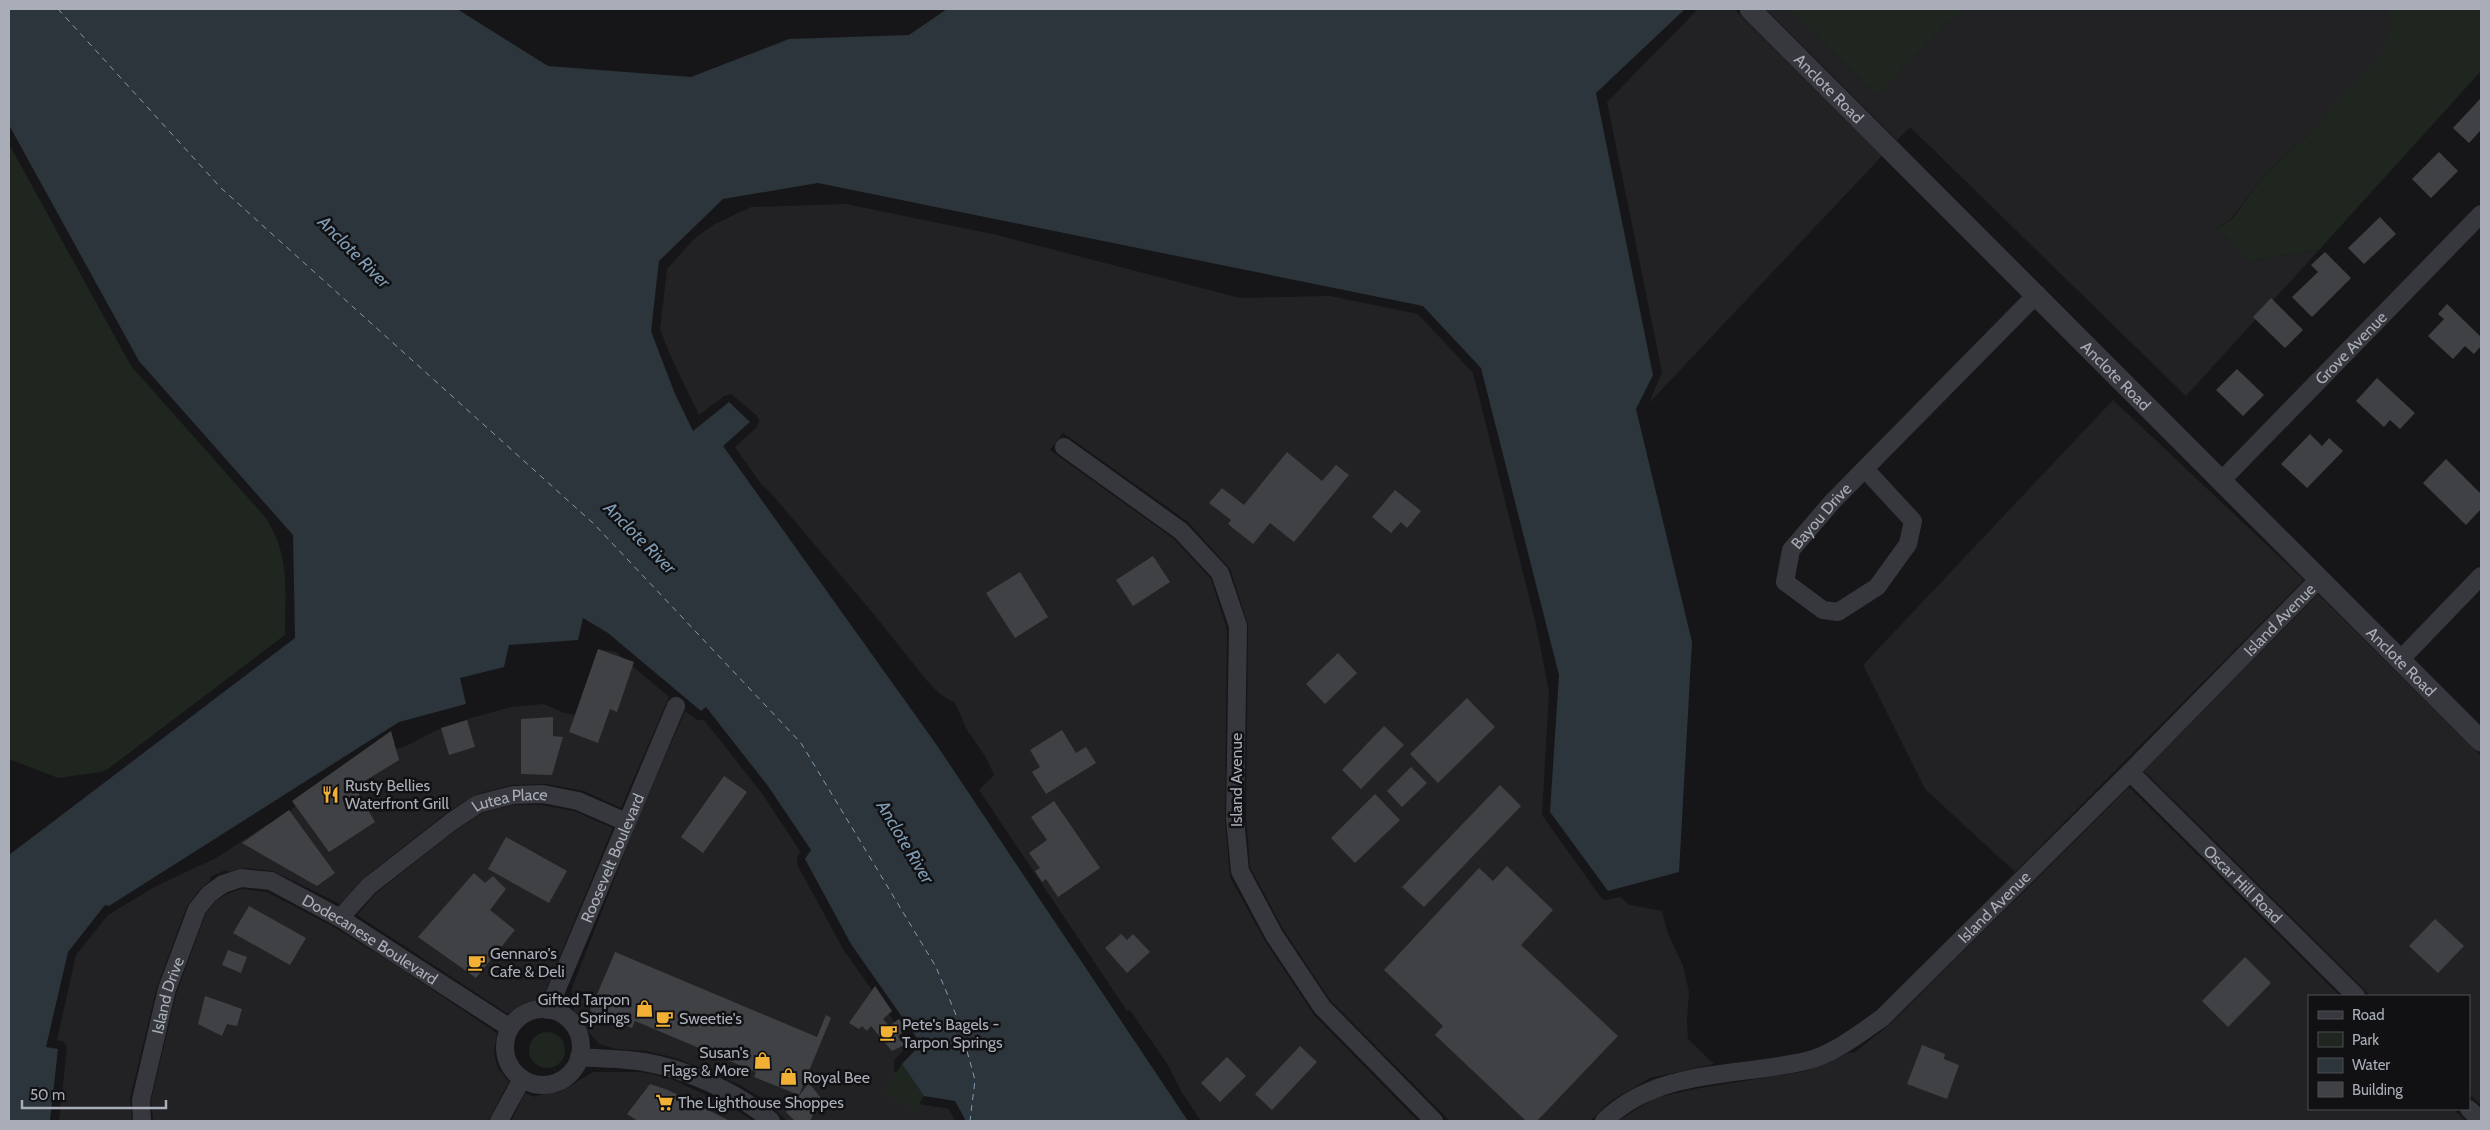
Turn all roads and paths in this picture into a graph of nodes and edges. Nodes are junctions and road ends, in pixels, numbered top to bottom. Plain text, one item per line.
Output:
1 (1750, 9) edge
2 (2481, 214) edge
3 (2037, 294) junction
4 (1064, 447) dead end
5 (1864, 469) junction
6 (2221, 482) junction
7 (2481, 576) edge
8 (2319, 579) junction
9 (2400, 660) junction
10 (676, 706) dead end
11 (2481, 741) edge
12 (2130, 772) junction
13 (626, 822) junction
14 (223, 884) joint
15 (340, 918) junction
16 (2355, 995) edge
17 (548, 1010) junction
18 (510, 1028) junction
19 (579, 1057) junction
20 (522, 1079) junction
21 (2470, 1109) edge
22 (142, 1121) edge
23 (500, 1121) edge
24 (771, 1121) edge
25 (1434, 1121) edge
26 (1604, 1121) edge
27 (2481, 1121) edge

1 - 3 street, Anclote Road
2 - 6 street, Grove Avenue
3 - 5 street, Bayou Drive
3 - 6 street, Anclote Road
4 - 25 street, Island Avenue
5 - 5 street, Bayou Drive
6 - 8 street, Anclote Road
7 - 9 street
8 - 9 street, Anclote Road
8 - 12 street, Island Avenue
9 - 11 street, Anclote Road
10 - 13 street, Roosevelt Boulevard
12 - 16 street, Oscar Hill Road
12 - 26 street, Island Avenue
13 - 15 street, Lutea Place
13 - 17 street, Roosevelt Boulevard
14 - 15 street, Dodecanese Boulevard
14 - 22 street, Island Drive
15 - 18 street, Dodecanese Boulevard
17 - 18 street
17 - 19 street
18 - 20 street
19 - 20 street
19 - 24 street
20 - 23 street
21 - 27 street

